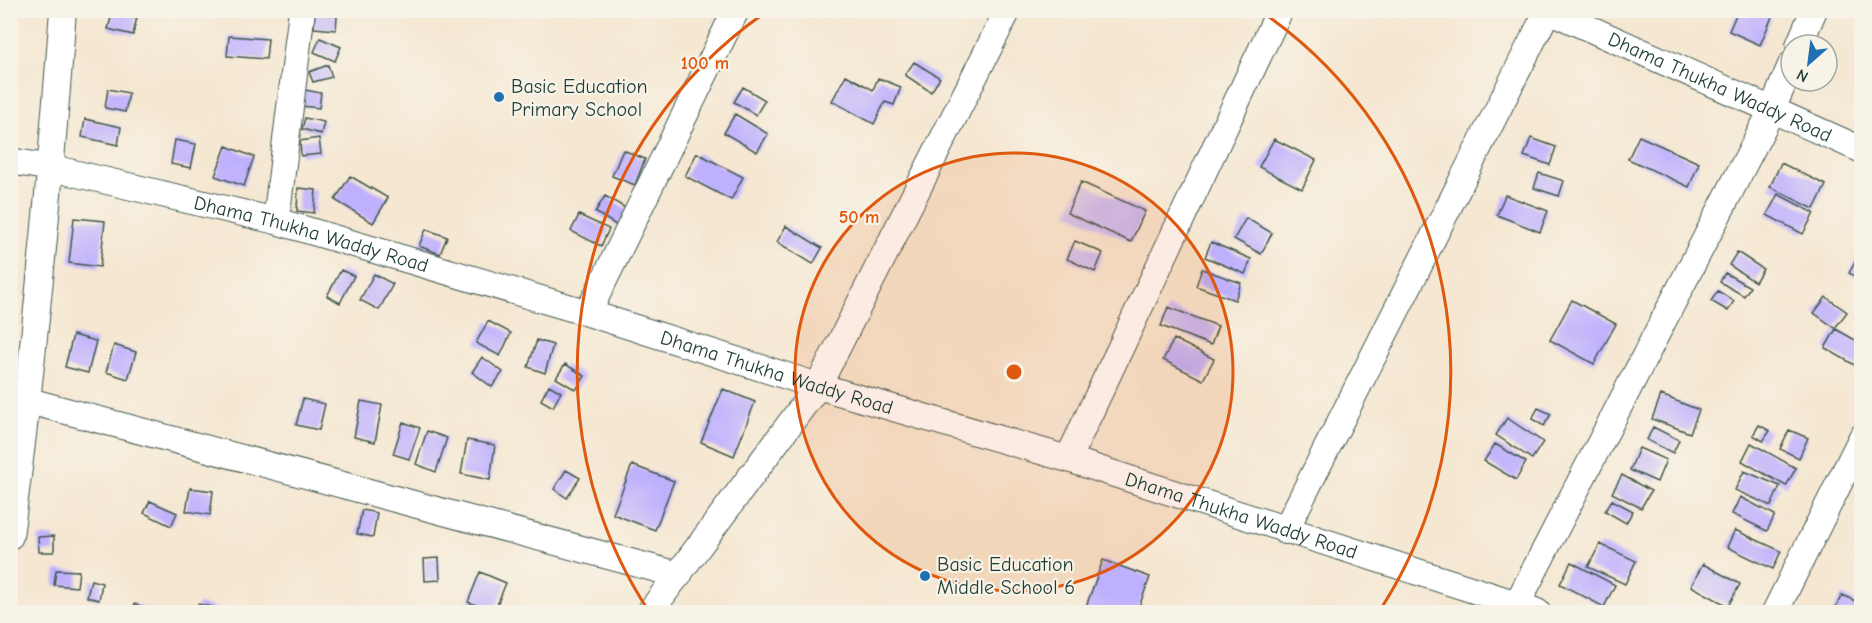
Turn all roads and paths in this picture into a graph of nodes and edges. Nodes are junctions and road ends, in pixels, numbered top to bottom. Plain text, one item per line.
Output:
1 (63, 10) edge
2 (302, 10) edge
3 (736, 10) edge
4 (1008, 10) edge
5 (1280, 10) edge
6 (1548, 10) edge
7 (1814, 10) edge
8 (1805, 33) edge
9 (1779, 93) edge
10 (1772, 110) junction
11 (1862, 150) edge
12 (10, 161) edge
13 (52, 168) junction
14 (276, 220) junction
15 (588, 313) junction
16 (818, 386) junction
17 (29, 401) junction
18 (1862, 437) edge
19 (1068, 459) junction
20 (1285, 531) junction
21 (10, 536) edge
22 (679, 574) junction
23 (1527, 608) edge
24 (650, 612) edge
25 (1775, 612) edge

1 - 13 street
2 - 14 street
3 - 15 street
4 - 16 street
5 - 19 street
6 - 10 street, Dhama Thukha Waddy Road
6 - 20 street
7 - 8 street
9 - 10 street
10 - 11 street, Dhama Thukha Waddy Road
10 - 23 street
12 - 13 street, Dhama Thukha Waddy Road
13 - 14 street, Dhama Thukha Waddy Road
13 - 17 street
14 - 15 street, Dhama Thukha Waddy Road
15 - 16 street, Dhama Thukha Waddy Road
16 - 19 street, Dhama Thukha Waddy Road
16 - 22 street
17 - 21 street
17 - 22 street
18 - 25 street
19 - 20 street, Dhama Thukha Waddy Road
20 - 23 street, Dhama Thukha Waddy Road
22 - 24 street

